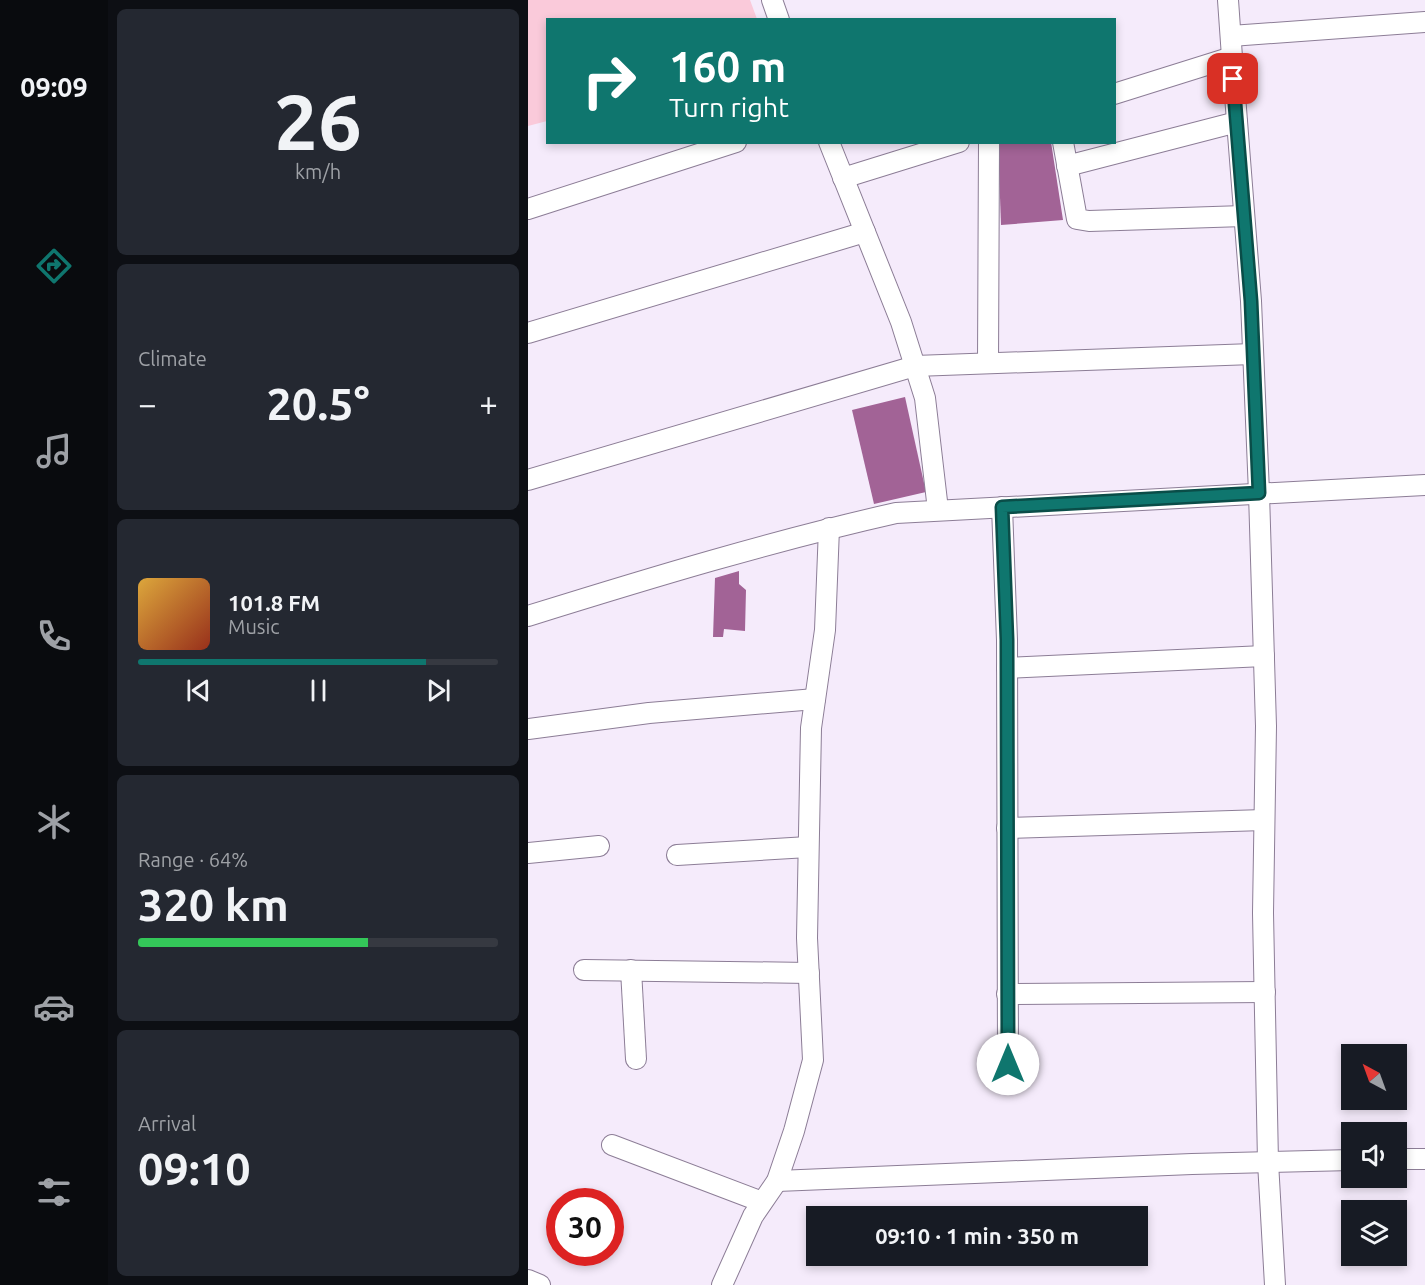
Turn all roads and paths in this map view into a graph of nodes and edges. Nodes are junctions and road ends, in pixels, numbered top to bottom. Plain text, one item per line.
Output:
1 (772, 0) edge
2 (1228, 0) edge
3 (778, 18) edge
4 (1425, 22) edge
5 (1231, 36) junction
6 (1232, 57) junction
7 (1116, 93) edge
8 (1237, 122) junction
9 (730, 144) edge
10 (830, 144) edge
11 (952, 144) edge
12 (989, 144) edge
13 (1063, 144) edge
14 (1067, 166) junction
15 (843, 178) junction
16 (528, 209) edge
17 (1244, 216) junction
18 (865, 232) junction
19 (528, 333) edge
20 (1253, 354) junction
21 (988, 363) junction
22 (915, 366) junction
23 (528, 480) edge
24 (1425, 484) edge
25 (1259, 493) junction
26 (1002, 507) junction
27 (938, 510) junction
28 (829, 528) junction
29 (528, 616) edge
30 (1264, 656) junction
31 (1007, 668) junction
32 (815, 699) junction
33 (528, 729) edge
34 (1264, 820) junction
35 (1007, 828) junction
36 (599, 846) dead end
37 (808, 847) junction
38 (528, 853) edge
39 (677, 855) dead end
40 (584, 970) dead end
41 (631, 970) junction
42 (808, 973) junction
43 (1265, 992) junction
44 (1007, 994) junction
45 (636, 1059) dead end
46 (1008, 1064) dead end
47 (612, 1145) dead end
48 (1407, 1159) edge
49 (1425, 1159) edge
50 (1341, 1160) edge
51 (1268, 1162) junction
52 (777, 1181) junction
53 (762, 1202) junction
54 (528, 1280) edge
55 (540, 1285) edge
56 (722, 1285) edge
57 (1275, 1285) edge

1 - 3 street
2 - 5 street
4 - 5 street
5 - 6 street
6 - 7 street
6 - 8 street
8 - 14 street
8 - 17 street
9 - 16 street
10 - 15 street
11 - 15 street
12 - 21 street
13 - 14 street
14 - 17 street
15 - 18 street
17 - 20 street
18 - 19 street
18 - 22 street
20 - 21 street
20 - 25 street
21 - 22 street
22 - 23 street
22 - 27 street
24 - 25 street
25 - 26 street
25 - 30 street
26 - 27 street
26 - 31 street
27 - 28 street
28 - 29 street
28 - 32 street
30 - 31 street
30 - 34 street
31 - 35 street
32 - 33 street
32 - 37 street
34 - 35 street
34 - 43 street
35 - 44 street
36 - 38 street
37 - 39 street
37 - 42 street
40 - 41 street
41 - 42 street
41 - 45 street
42 - 52 street
43 - 44 street
43 - 51 street
44 - 46 street
47 - 53 street
48 - 49 street
50 - 51 street
51 - 52 street
51 - 57 street
52 - 53 street
53 - 56 street
54 - 55 street

